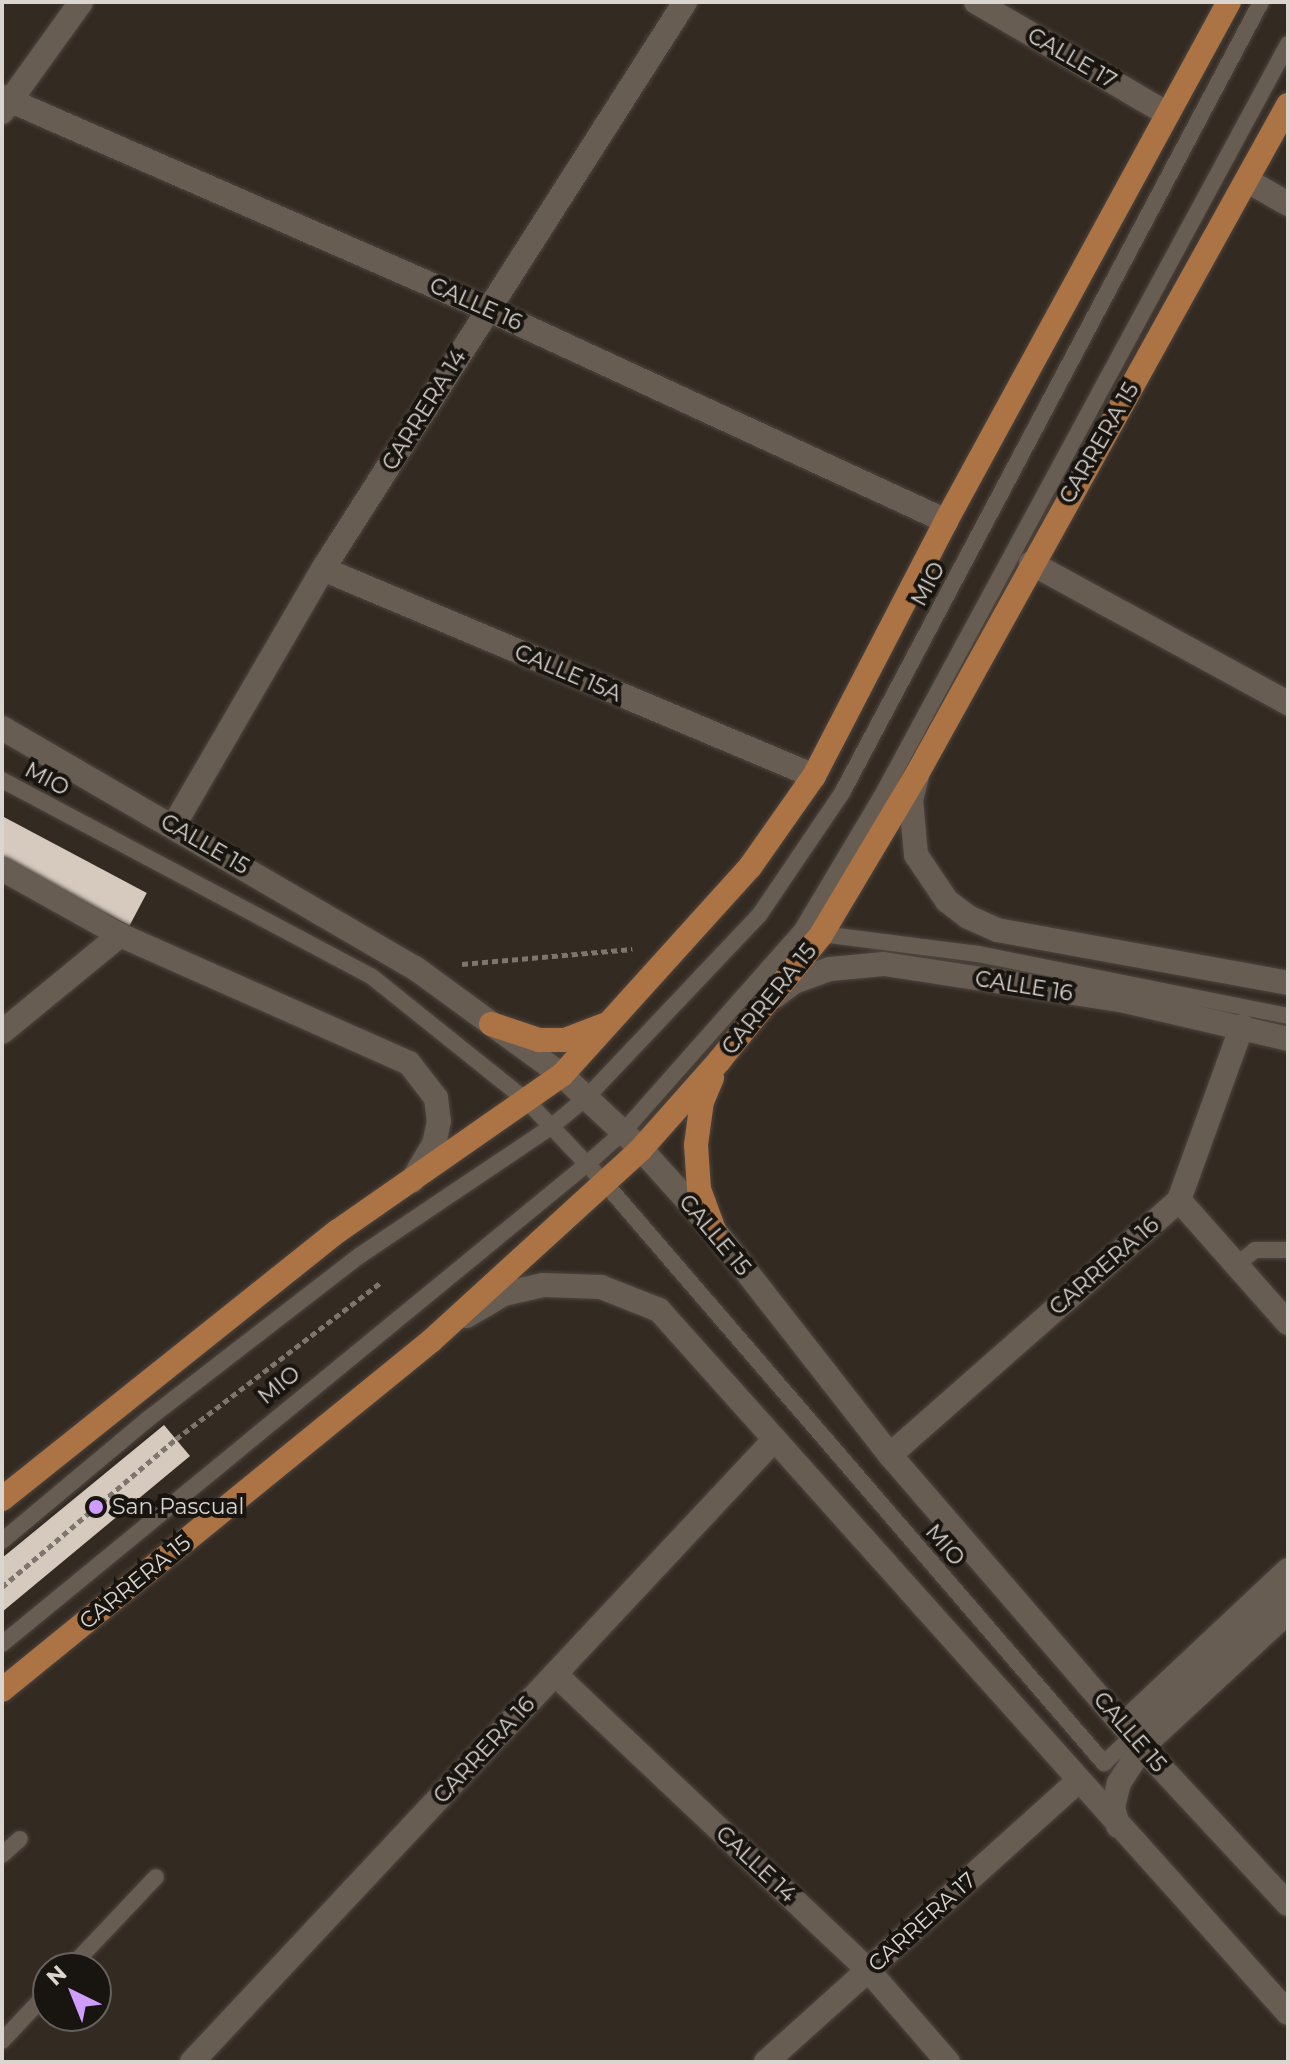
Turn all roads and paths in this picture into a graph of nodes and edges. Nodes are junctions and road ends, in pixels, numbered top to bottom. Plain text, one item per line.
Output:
1 (81, 2) edge
2 (685, 2) edge
3 (976, 2) edge
4 (1229, 2) edge
5 (1261, 2) edge
6 (1288, 44) edge
7 (5, 103) edge
8 (1288, 105) edge
9 (1168, 114) junction
10 (1248, 181) junction
11 (1288, 204) edge
12 (487, 309) junction
13 (946, 521) junction
14 (1031, 563) junction
15 (323, 569) junction
16 (1288, 703) edge
17 (2, 728) edge
18 (917, 774) junction
19 (814, 776) junction
20 (2, 780) edge
21 (174, 825) junction
22 (2, 869) edge
23 (811, 933) junction
24 (120, 935) junction
25 (684, 943) junction
26 (415, 968) junction
27 (1288, 983) edge
28 (765, 1003) junction
29 (1288, 1016) edge
30 (610, 1023) junction
31 (491, 1024) junction
32 (1242, 1026) junction
33 (2, 1032) edge
34 (1288, 1039) edge
35 (719, 1061) junction
36 (562, 1075) junction
37 (587, 1097) junction
38 (528, 1102) junction
39 (551, 1127) junction
40 (623, 1132) junction
41 (641, 1149) junction
42 (595, 1173) junction
43 (409, 1185) junction
44 (1179, 1200) junction
45 (714, 1230) junction
46 (1288, 1250) edge
47 (1236, 1265) junction
48 (381, 1282) dead end
49 (1288, 1323) edge
50 (447, 1327) junction
51 (775, 1439) junction
52 (890, 1455) junction
53 (2, 1499) edge
54 (2, 1541) edge
55 (1288, 1570) edge
56 (2, 1587) edge
57 (1288, 1591) edge
58 (1288, 1612) edge
59 (2, 1644) edge
60 (555, 1674) junction
61 (2, 1690) edge
62 (1132, 1736) junction
63 (1078, 1781) junction
64 (1118, 1826) junction
65 (20, 1839) dead end
66 (2, 1855) edge
67 (156, 1877) dead end
68 (1288, 1904) edge
69 (85, 1952) edge
70 (868, 1970) junction
71 (32, 2009) edge
72 (1288, 2013) edge
73 (2, 2041) edge
74 (192, 2062) edge
75 (766, 2062) edge
76 (948, 2062) edge

1 - 7 street
2 - 12 street, CARRERA 14
3 - 9 street, CALLE 17
4 - 9 main road
5 - 37 lane, MIO
6 - 23 lane, MIO
7 - 12 street, CALLE 16
8 - 10 main road, CARRERA 15
9 - 13 main road
10 - 11 street
10 - 14 main road, CARRERA 15
12 - 13 street, CALLE 16
12 - 15 street, CARRERA 14
13 - 19 main road
14 - 16 street
14 - 18 main road, CARRERA 15
15 - 19 street, CALLE 15A
15 - 21 street, CARRERA 14
17 - 21 street, CALLE 15
18 - 23 main road, CARRERA 15
18 - 27 street
19 - 25 main road
20 - 38 lane, MIO
21 - 26 street, CALLE 15
22 - 24 street
23 - 28 main road, CARRERA 15
23 - 29 lane
23 - 40 lane, MIO
24 - 33 street
24 - 43 street
25 - 26 path
25 - 30 main road
26 - 31 street, CALLE 15
28 - 32 street, CALLE 16
28 - 35 main road, CARRERA 15
30 - 31 main road
30 - 36 main road
31 - 36 street, CALLE 15
32 - 34 street, CALLE 16
32 - 44 street, CARRERA 16
35 - 41 main road, CARRERA 15
35 - 45 main road
36 - 37 street, CALLE 15
36 - 38 main road
37 - 39 lane, MIO
37 - 40 street, CALLE 15
38 - 39 lane, MIO
38 - 43 main road
39 - 42 lane, MIO
39 - 54 lane, MIO
40 - 41 street, CALLE 15
40 - 42 lane, MIO
41 - 42 main road, CARRERA 15
41 - 45 street, CALLE 15
42 - 50 main road, CARRERA 15
42 - 59 lane, MIO
42 - 62 lane, MIO
43 - 53 main road
44 - 47 street
44 - 52 street, CARRERA 16
45 - 52 street, CALLE 15
46 - 47 lane
47 - 49 street
48 - 56 path
50 - 51 street
50 - 61 main road, CARRERA 15
51 - 60 street, CARRERA 16
51 - 63 street
52 - 62 street, CALLE 15
55 - 62 street
57 - 62 lane, MIO
58 - 62 street
60 - 70 street, CALLE 14
60 - 74 street, CARRERA 16
62 - 64 street
62 - 68 street, CALLE 15
63 - 64 street
63 - 70 street, CARRERA 17
64 - 72 street
65 - 66 lane
67 - 69 lane
70 - 75 street, CARRERA 17
70 - 76 street, CALLE 14
71 - 73 lane

